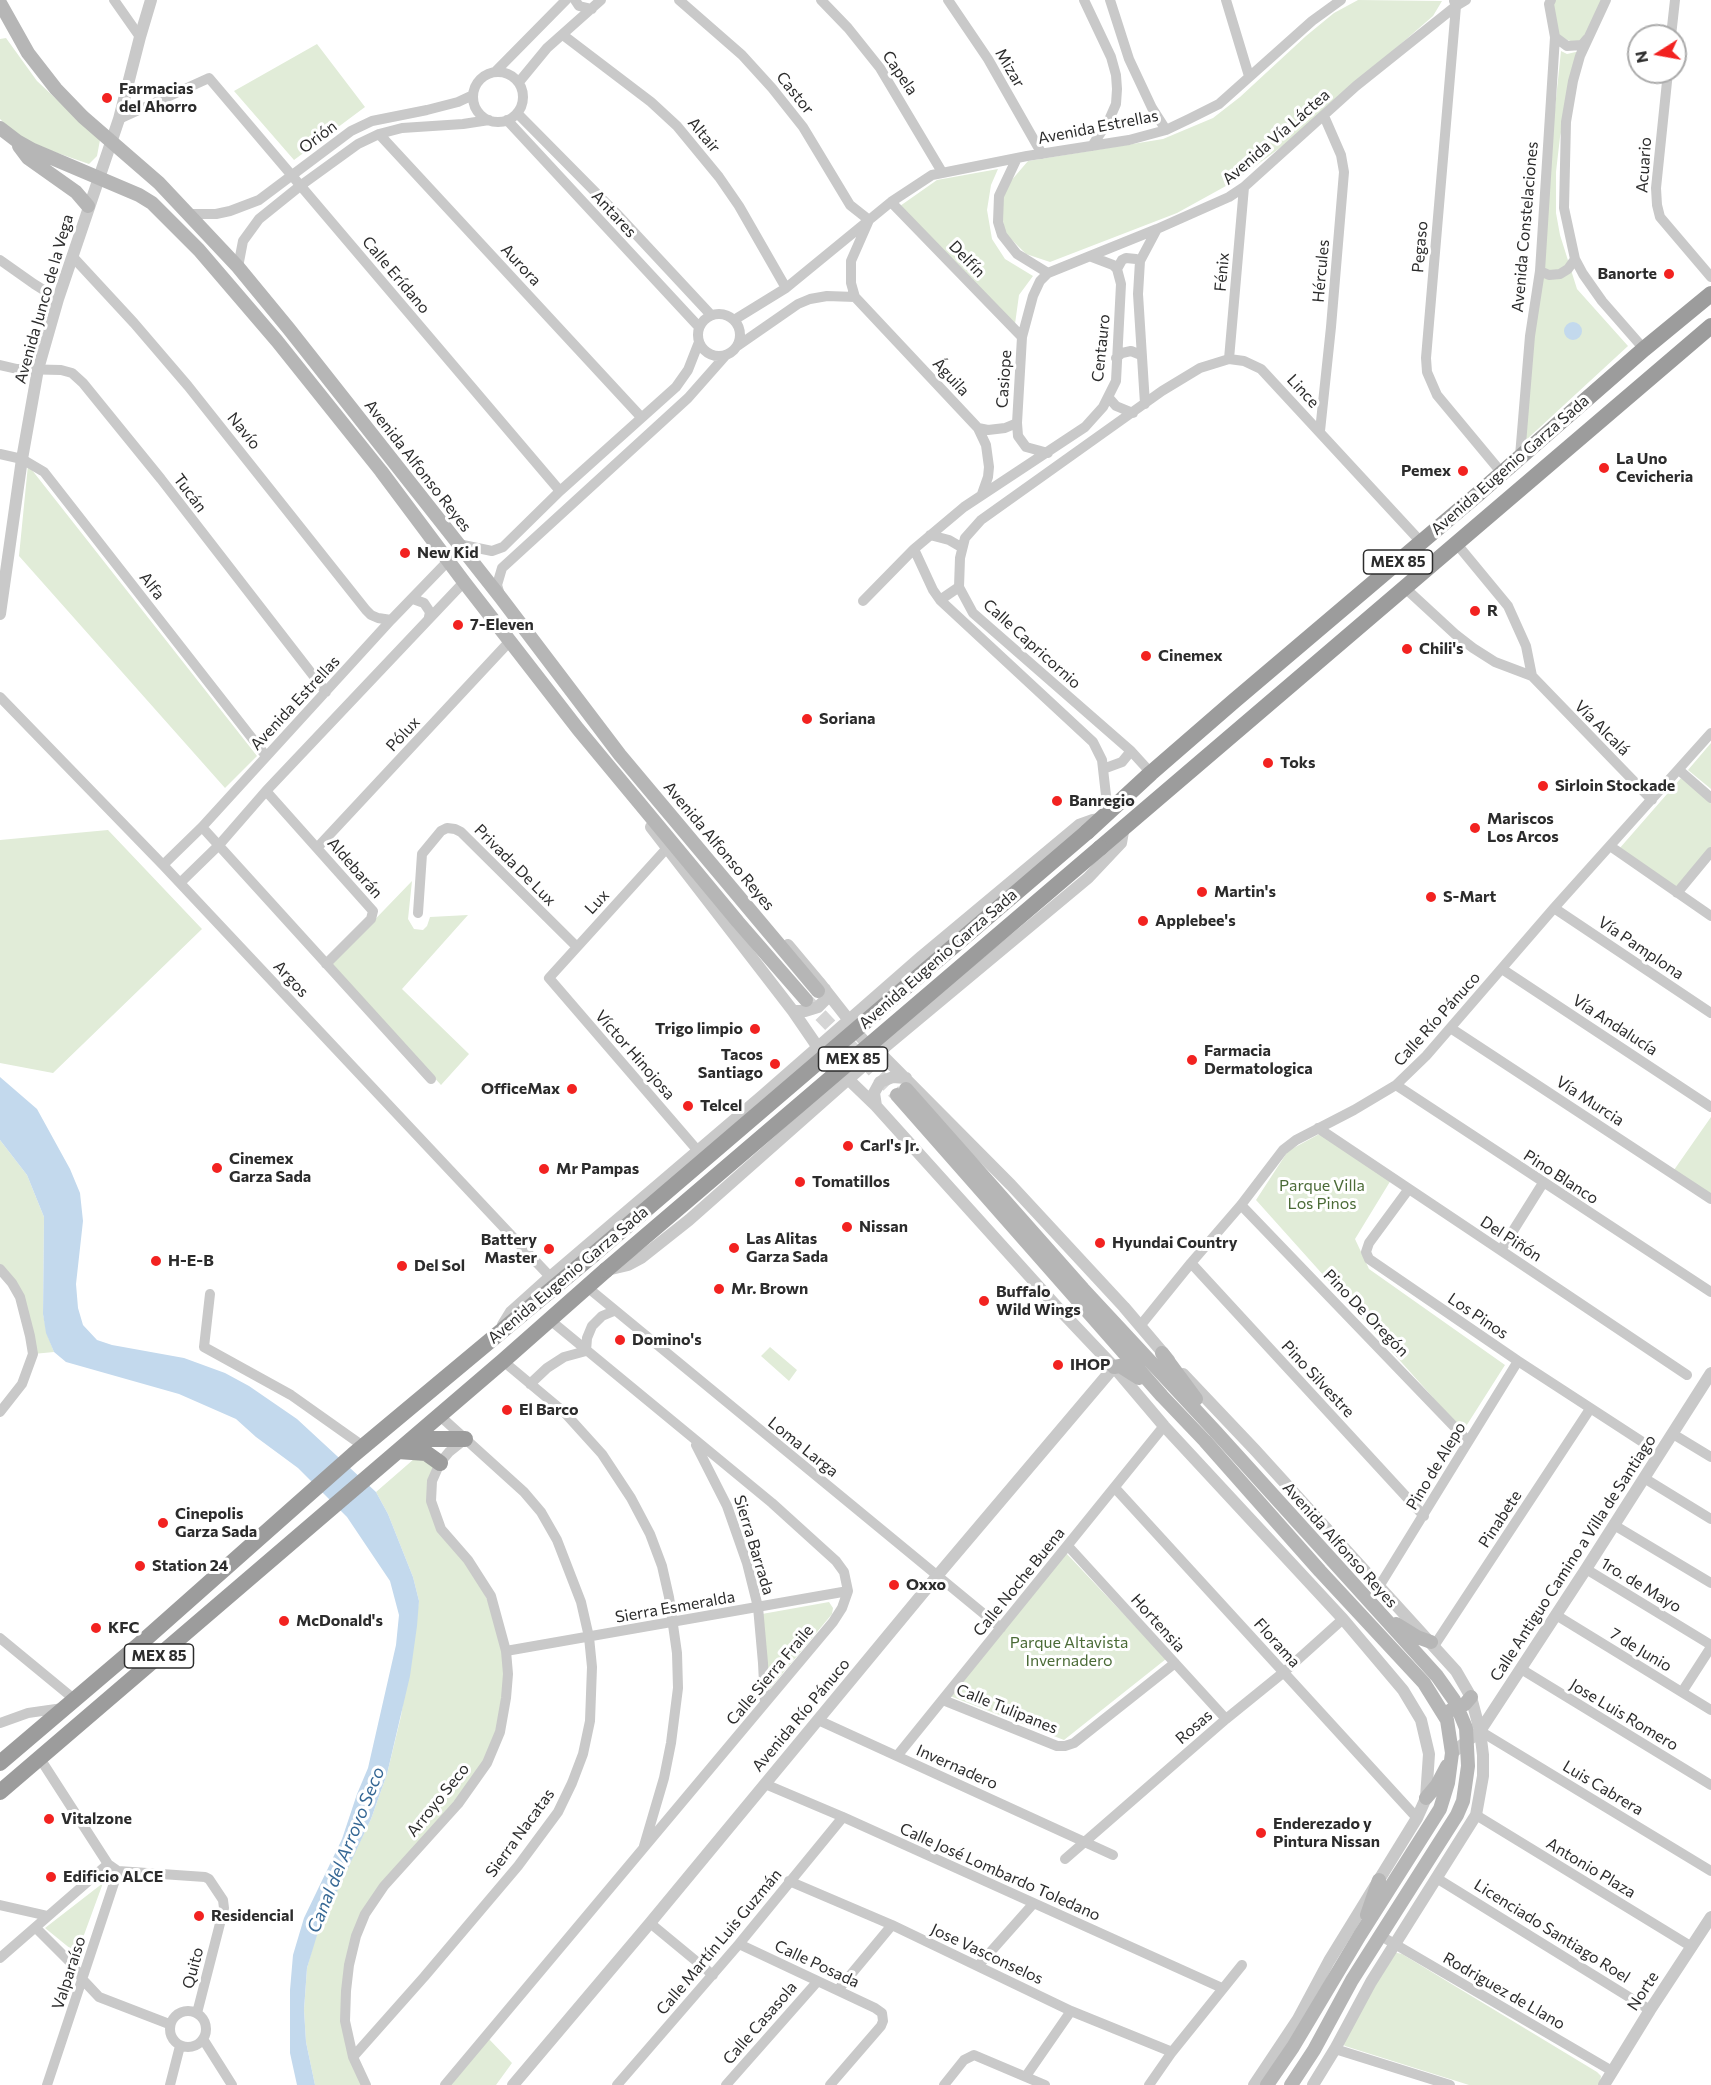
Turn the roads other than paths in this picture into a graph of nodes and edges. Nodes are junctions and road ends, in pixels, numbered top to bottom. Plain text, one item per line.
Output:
1 (114, 0) edge
2 (151, 0) edge
3 (566, 0) edge
4 (574, 0) edge
5 (602, 0) edge
6 (679, 0) edge
7 (821, 0) edge
8 (948, 0) edge
9 (1084, 0) edge
10 (1110, 0) edge
11 (1226, 0) edge
12 (1341, 0) edge
13 (1466, 0) edge
14 (1606, 0) edge
15 (1675, 0) edge
16 (1547, 1) edge
17 (0, 3) edge
18 (1455, 3) edge
19 (592, 9) junction
20 (1672, 24) edge
21 (5, 27) edge
22 (563, 34) junction
23 (140, 37) junction
24 (1555, 37) junction
25 (1587, 39) junction
26 (495, 72) junction
27 (1250, 76) junction
28 (519, 82) junction
29 (1667, 84) edge
30 (473, 95) junction
31 (517, 113) junction
32 (1324, 116) junction
33 (119, 119) junction
34 (489, 120) junction
35 (507, 120) junction
36 (0, 128) edge
37 (1166, 130) junction
38 (379, 134) junction
39 (17, 141) junction
40 (111, 141) junction
41 (1092, 146) junction
42 (1042, 154) junction
43 (1017, 158) junction
44 (942, 172) junction
45 (291, 176) junction
46 (99, 177) junction
47 (300, 186) junction
48 (1244, 188) junction
49 (891, 202) junction
50 (88, 206) junction
51 (189, 214) junction
52 (869, 220) junction
53 (1157, 229) junction
54 (72, 256) junction
55 (1092, 256) junction
56 (1575, 259) junction
57 (0, 260) edge
58 (1140, 261) junction
59 (238, 267) junction
60 (1117, 269) junction
61 (1540, 271) junction
62 (1047, 273) junction
63 (1711, 277) edge
64 (786, 288) junction
65 (1711, 294) edge
66 (855, 297) junction
67 (58, 298) junction
68 (711, 315) junction
69 (734, 320) junction
70 (1711, 326) edge
71 (699, 327) junction
72 (1022, 337) junction
73 (699, 342) junction
74 (736, 346) junction
75 (1644, 349) junction
76 (726, 355) junction
77 (1141, 356) junction
78 (1116, 358) junction
79 (1230, 359) junction
80 (0, 365) edge
81 (38, 369) junction
82 (1109, 398) junction
83 (1145, 404) junction
84 (1133, 413) junction
85 (641, 417) junction
86 (1017, 423) junction
87 (978, 428) junction
88 (1320, 431) junction
89 (1048, 453) junction
90 (0, 454) edge
91 (1520, 456) junction
92 (22, 459) junction
93 (1502, 472) junction
94 (560, 491) junction
95 (982, 494) junction
96 (930, 535) junction
97 (1421, 542) junction
98 (1456, 543) junction
99 (457, 544) junction
100 (961, 547) junction
101 (914, 549) junction
102 (448, 560) junction
103 (4, 571) edge
104 (464, 582) junction
105 (959, 587) junction
106 (1404, 587) junction
107 (501, 598) junction
108 (413, 599) junction
109 (940, 600) junction
110 (863, 601) dead end
111 (0, 614) edge
112 (429, 617) junction
113 (391, 620) junction
114 (510, 641) junction
115 (1532, 676) junction
116 (326, 692) junction
117 (0, 697) edge
118 (1711, 733) edge
119 (1131, 752) junction
120 (266, 756) junction
121 (1103, 769) junction
122 (1679, 770) junction
123 (1151, 772) junction
124 (266, 791) junction
125 (630, 791) junction
126 (1711, 798) edge
127 (1652, 800) junction
128 (1104, 816) junction
129 (1124, 826) junction
130 (202, 827) junction
131 (219, 845) junction
132 (1610, 846) junction
133 (317, 848) junction
134 (667, 848) junction
135 (1711, 852) edge
136 (163, 865) junction
137 (180, 883) junction
138 (1677, 893) junction
139 (1554, 908) junction
140 (418, 913) dead end
141 (1711, 916) edge
142 (576, 946) junction
143 (326, 964) junction
144 (1502, 969) junction
145 (549, 978) joint
146 (895, 979) junction
147 (822, 990) junction
148 (806, 1000) tunnel mouth
149 (794, 1011) junction
150 (1711, 1013) edge
151 (925, 1014) junction
152 (848, 1019) junction
153 (1452, 1029) junction
154 (863, 1033) junction
155 (818, 1046) junction
156 (879, 1052) junction
157 (832, 1063) junction
158 (431, 1079) dead end
159 (849, 1080) junction
160 (1396, 1085) junction
161 (903, 1087) junction
162 (765, 1093) junction
163 (876, 1106) junction
164 (1711, 1107) edge
165 (1318, 1128) junction
166 (788, 1133) junction
167 (698, 1151) junction
168 (1543, 1183) junction
169 (1408, 1190) junction
170 (1711, 1199) edge
171 (1241, 1205) junction
172 (1501, 1250) junction
173 (1191, 1263) junction
174 (0, 1269) edge
175 (606, 1270) junction
176 (554, 1281) junction
177 (587, 1287) junction
178 (1711, 1292) edge
179 (210, 1294) dead end
180 (614, 1311) junction
181 (550, 1320) junction
182 (1140, 1326) junction
183 (586, 1351) junction
184 (1162, 1353) junction
185 (503, 1361) junction
186 (1518, 1361) junction
187 (1114, 1367) junction
188 (1711, 1373) edge
189 (1687, 1375) dead end
190 (530, 1384) junction
191 (1707, 1389) edge
192 (1162, 1396) junction
193 (1590, 1409) junction
194 (0, 1412) edge
195 (440, 1416) junction
196 (1164, 1426) junction
197 (1216, 1432) junction
198 (1673, 1434) junction
199 (412, 1439) junction
200 (465, 1439) junction
201 (693, 1439) junction
202 (1641, 1441) dead end
203 (1468, 1442) junction
204 (358, 1451) junction
205 (398, 1451) junction
206 (1711, 1457) edge
207 (440, 1463) junction
208 (1644, 1478) junction
209 (1115, 1488) junction
210 (1424, 1516) junction
211 (1711, 1519) edge
212 (1614, 1525) junction
213 (1068, 1546) junction
214 (1586, 1569) junction
215 (937, 1576) junction
216 (1711, 1583) edge
217 (1380, 1585) junction
218 (848, 1591) junction
219 (758, 1607) junction
220 (1556, 1615) junction
221 (1384, 1618) junction
222 (1343, 1619) junction
223 (673, 1623) junction
224 (1001, 1628) junction
225 (589, 1637) junction
226 (0, 1638) edge
227 (1433, 1644) junction
228 (1711, 1646) edge
229 (506, 1651) junction
230 (1175, 1663) junction
231 (1521, 1669) junction
232 (1284, 1672) junction
233 (1682, 1692) junction
234 (1471, 1697) junction
235 (943, 1700) junction
236 (69, 1703) junction
237 (765, 1703) junction
238 (1457, 1708) junction
239 (1711, 1710) edge
240 (1444, 1713) junction
241 (1226, 1719) junction
242 (818, 1720) junction
243 (0, 1724) edge
244 (1480, 1731) junction
245 (1467, 1742) junction
246 (1452, 1753) junction
247 (897, 1756) junction
248 (39, 1757) junction
249 (0, 1763) edge
250 (765, 1785) junction
251 (1711, 1785) edge
252 (0, 1792) edge
253 (1426, 1798) junction
254 (1476, 1815) junction
255 (843, 1817) junction
256 (1417, 1818) junction
257 (1085, 1840) junction
258 (642, 1850) junction
259 (1113, 1855) dead end
260 (1065, 1859) dead end
261 (108, 1864) junction
262 (118, 1870) junction
263 (1711, 1870) edge
264 (1437, 1879) junction
265 (1379, 1880) junction
266 (789, 1881) junction
267 (1033, 1904) junction
268 (0, 1905) edge
269 (48, 1916) junction
270 (1711, 1917) edge
271 (650, 1923) junction
272 (892, 1925) junction
273 (36, 1929) junction
274 (1360, 1935) junction
275 (1381, 1936) junction
276 (739, 1944) junction
277 (1395, 1944) junction
278 (1692, 1947) junction
279 (0, 1958) edge
280 (1242, 1965) dead end
281 (978, 1966) junction
282 (713, 1975) junction
283 (83, 1980) junction
284 (817, 1982) junction
285 (1222, 1988) junction
286 (838, 1990) junction
287 (1650, 2010) junction
288 (1071, 2011) junction
289 (197, 2013) junction
290 (169, 2024) junction
291 (203, 2039) junction
292 (180, 2046) junction
293 (1335, 2049) junction
294 (1172, 2052) junction
295 (353, 2057) junction
296 (1612, 2072) junction
297 (1026, 2076) junction
298 (47, 2085) edge
299 (170, 2085) edge
300 (232, 2085) edge
301 (366, 2085) edge
302 (445, 2085) edge
303 (513, 2085) edge
304 (617, 2085) edge
305 (726, 2085) edge
306 (830, 2085) edge
307 (944, 2085) edge
308 (1045, 2085) edge
309 (1149, 2085) edge
310 (1254, 2085) edge
311 (1267, 2085) edge
312 (1291, 2085) edge
313 (1313, 2085) edge
314 (1450, 2085) edge
315 (1604, 2085) edge

1 - 23 street
2 - 23 street, Avenida Junco de la Vega
3 - 26 street
4 - 19 street
5 - 19 street
6 - 52 street, Castor
7 - 44 street, Capela
8 - 42 street, Mizar
9 - 41 street
10 - 37 street
11 - 27 street
12 - 27 street, Avenida Estrellas
13 - 18 street, Avenida Vía Láctea
14 - 25 street, Avenida Constelaciones
15 - 20 street
16 - 24 street, Avenida Constelaciones
17 - 21 main road, Avenida Alfonso Reyes
18 - 32 street, Avenida Vía Láctea
18 - 93 street, Pegaso
19 - 22 street
21 - 40 main road, Avenida Alfonso Reyes
22 - 28 street
22 - 64 street, Altair
23 - 33 street, Avenida Junco de la Vega
24 - 25 street
24 - 61 street, Avenida Constelaciones
25 - 56 street, Avenida Constelaciones
26 - 28 street
26 - 30 street
27 - 37 street, Avenida Estrellas
28 - 31 street
29 - 63 street, Acuario
30 - 34 street
30 - 45 street, Orión
31 - 35 street
31 - 68 street, Antares
32 - 48 street, Avenida Vía Láctea
32 - 88 street, Hércules
33 - 40 street, Avenida Junco de la Vega
33 - 45 street, Calle Erídano
34 - 35 street
34 - 38 street, Orión
35 - 71 street, Antares
36 - 39 main road, Avenida Alfonso Reyes
37 - 41 street, Avenida Estrellas
38 - 47 street, Orión
38 - 85 street, Aurora
39 - 46 main road, Avenida Alfonso Reyes
39 - 50 main road
40 - 46 street, Avenida Junco de la Vega
40 - 51 main road, Avenida Alfonso Reyes
41 - 42 street, Avenida Estrellas
42 - 43 street, Avenida Estrellas
43 - 44 street, Avenida Estrellas
43 - 62 street
44 - 49 street, Avenida Estrellas
45 - 47 street, Calle Erídano
45 - 51 street, Orión
46 - 50 street, Avenida Junco de la Vega
46 - 102 main road, Avenida Alfonso Reyes
47 - 59 street, Orión
47 - 94 street, Calle Erídano
48 - 53 street, Avenida Vía Láctea
48 - 79 street, Fénix
49 - 52 street, Avenida Estrellas
49 - 72 street, Delfín
50 - 54 street, Avenida Junco de la Vega
51 - 59 main road, Avenida Alfonso Reyes
52 - 64 street, Avenida Estrellas
52 - 66 street, Avenida Estrellas
53 - 55 street, Avenida Vía Láctea
53 - 58 street, Centauro
54 - 67 street, Avenida Junco de la Vega
54 - 113 street, Navío
55 - 60 street
55 - 62 street, Avenida Vía Láctea
56 - 61 street
56 - 75 street, Avenida Constelaciones
57 - 67 street
58 - 60 street
58 - 77 street, Centauro
59 - 99 main road, Avenida Alfonso Reyes
60 - 78 street, Centauro
61 - 91 street, Avenida Constelaciones
62 - 72 street
64 - 69 street, Avenida Estrellas
65 - 75 highway, Avenida Eugenio Garza Sada / MEX 85
66 - 74 street
66 - 87 street, Águila
67 - 81 street, Avenida Junco de la Vega
68 - 69 street
68 - 71 street
69 - 74 street
70 - 98 highway, Avenida Eugenio Garza Sada / MEX 85
71 - 73 street
72 - 86 street, Casiope
73 - 76 street
73 - 85 street
74 - 76 street
75 - 91 highway, Avenida Eugenio Garza Sada / MEX 85
76 - 107 street
77 - 78 street
77 - 83 street, Centauro
78 - 82 street, Centauro
79 - 83 street
79 - 88 street, Lince
80 - 81 street, Tucán
81 - 92 street, Avenida Junco de la Vega
81 - 116 street, Tucán
82 - 84 street
82 - 89 street, Centauro
83 - 84 street
84 - 100 street
85 - 94 street
86 - 87 street
86 - 89 street
87 - 95 street, Águila
88 - 97 street, Lince
89 - 95 street
90 - 92 street, Alfa
91 - 93 highway, Avenida Eugenio Garza Sada / MEX 85
92 - 103 street, Avenida Junco de la Vega
92 - 120 street, Alfa
93 - 97 highway, Avenida Eugenio Garza Sada / MEX 85
94 - 99 street
95 - 96 street
96 - 100 street
96 - 101 street
97 - 123 highway, Avenida Eugenio Garza Sada / MEX 85
98 - 106 highway, Avenida Eugenio Garza Sada / MEX 85
98 - 115 street
99 - 107 main road, Avenida Alfonso Reyes
100 - 105 street
101 - 109 street, Calle Capricornio
101 - 110 street
102 - 104 main road, Avenida Alfonso Reyes
102 - 108 street, Avenida Estrellas
103 - 111 street, Avenida Junco de la Vega
104 - 112 street
104 - 114 main road, Avenida Alfonso Reyes
105 - 109 street
105 - 119 street, Calle Capricornio
106 - 115 street, Vía Alcalá
106 - 129 highway, Avenida Eugenio Garza Sada / MEX 85
107 - 147 main road, Avenida Alfonso Reyes
108 - 112 street
108 - 113 street, Avenida Estrellas
109 - 121 street, Calle Capricornio
112 - 124 street
113 - 116 street, Avenida Estrellas
114 - 125 main road, Avenida Alfonso Reyes
114 - 133 street, Pólux
115 - 127 street, Vía Alcalá
116 - 120 street, Avenida Estrellas
117 - 136 street, Argos
118 - 122 street, Calle Río Pánuco
119 - 121 street
119 - 123 street, Calle Capricornio
120 - 130 street, Avenida Estrellas
121 - 128 street, Calle Capricornio
122 - 126 street
122 - 127 street, Calle Río Pánuco
123 - 128 highway, Avenida Eugenio Garza Sada / MEX 85
124 - 131 street
124 - 133 street, Aldebarán
125 - 134 street
125 - 148 main road, Avenida Alfonso Reyes
127 - 132 street, Calle Río Pánuco
128 - 146 street
128 - 176 highway, Avenida Eugenio Garza Sada / MEX 85, bridge
129 - 151 street
129 - 175 highway, Avenida Eugenio Garza Sada / MEX 85, bridge
130 - 131 street
130 - 136 street, Avenida Estrellas
131 - 137 street
131 - 143 street
132 - 138 street
132 - 139 street, Calle Río Pánuco
133 - 143 street, Aldebarán
134 - 142 street, Lux
134 - 149 street
135 - 138 street
136 - 137 street, Argos
137 - 176 street, Argos
138 - 141 street
139 - 144 street, Calle Río Pánuco
139 - 150 street, Vía Pamplona
140 - 142 street, Privada De Lux
142 - 145 street, Lux
143 - 158 street
144 - 153 street, Calle Río Pánuco
144 - 164 street, Vía Andalucía
145 - 167 street, Víctor Hinojosa
146 - 151 street
146 - 152 street
146 - 154 street
147 - 149 street
147 - 152 street
149 - 155 street
151 - 156 street
152 - 154 street
152 - 155 street
152 - 157 street
153 - 160 street, Calle Río Pánuco
153 - 170 street, Vía Murcia
154 - 156 street, Avenida Alfonso Reyes
154 - 159 street
155 - 157 street
155 - 162 street
156 - 159 street
156 - 161 street, Avenida Alfonso Reyes
157 - 159 street
157 - 166 street
159 - 163 street
159 - 166 street
160 - 165 street, Calle Río Pánuco
160 - 168 street, Pino Blanco
161 - 163 street
161 - 182 street, Avenida Alfonso Reyes
161 - 192 main road, Avenida Alfonso Reyes
161 - 197 main road, Avenida Alfonso Reyes
162 - 166 street
162 - 167 street
163 - 187 street
165 - 169 street, Del Piñón
165 - 171 street, Calle Río Pánuco
166 - 175 street
167 - 176 street
168 - 172 street
168 - 178 street, Pino Blanco
169 - 172 street, Del Piñón
169 - 186 street, Los Pinos
171 - 173 street, Calle Río Pánuco
171 - 203 street, Pino De Oregón
172 - 189 street, Del Piñón
173 - 182 street, Calle Río Pánuco
173 - 210 street, Pino Silvestre
174 - 194 street
175 - 177 highway, Avenida Eugenio Garza Sada / MEX 85
176 - 204 highway, Avenida Eugenio Garza Sada
177 - 180 street, Loma Larga
177 - 181 highway, Avenida Eugenio Garza Sada / MEX 85
179 - 204 street
180 - 183 street
180 - 215 street, Loma Larga
181 - 183 street
181 - 185 highway, Avenida Eugenio Garza Sada / MEX 85
182 - 184 street, Avenida Alfonso Reyes
183 - 190 street
183 - 201 street
184 - 197 main road
184 - 217 street, Avenida Alfonso Reyes
185 - 190 street
185 - 195 highway, Avenida Eugenio Garza Sada / MEX 85
186 - 193 street, Los Pinos
186 - 203 street, Pino de Alepo
187 - 192 main road
187 - 196 street
187 - 215 street, Avenida Río Pánuco
188 - 191 street, Calle Antiguo Camino a Villa de Santiago
190 - 223 street
191 - 198 street, Calle Antiguo Camino a Villa de Santiago
192 - 240 main road, Avenida Alfonso Reyes
193 - 202 street, Los Pinos
193 - 227 street, Pinabete
195 - 199 highway, Avenida Eugenio Garza Sada / MEX 85
195 - 200 street, Sierra Nacatas
196 - 209 street, Calle Noche Buena
196 - 222 street
197 - 221 main road, Avenida Alfonso Reyes
198 - 206 street
198 - 208 street, Calle Antiguo Camino a Villa de Santiago
199 - 200 highway
199 - 205 highway, Avenida Eugenio Garza Sada / MEX 85
200 - 207 street, Arroyo Seco
200 - 225 street, Sierra Nacatas
201 - 218 street
201 - 219 street, Sierra Barrada
203 - 210 street, Pino de Alepo
204 - 236 highway, Avenida Eugenio Garza Sada / MEX 85
205 - 207 highway
205 - 248 highway, Avenida Eugenio Garza Sada / MEX 85
207 - 229 street, Arroyo Seco
208 - 211 street
208 - 212 street, Calle Antiguo Camino a Villa de Santiago
209 - 213 street, Calle Noche Buena
209 - 232 street, Florama
210 - 217 street, Pino de Alepo
212 - 214 street, Calle Antiguo Camino a Villa de Santiago
212 - 216 street
213 - 224 street, Calle Noche Buena
213 - 230 street, Hortensia
214 - 220 street, Calle Antiguo Camino a Villa de Santiago
214 - 228 street, 1ro. de Mayo
215 - 224 street, Loma Larga
215 - 242 street, Avenida Río Pánuco
217 - 227 street, Avenida Alfonso Reyes
218 - 219 street, Sierra Esmeralda
218 - 237 street, Calle Sierra Fraile
219 - 223 street, Sierra Esmeralda
219 - 237 street, Sierra Barrada
220 - 231 street, Calle Antiguo Camino a Villa de Santiago
220 - 233 street, 7 de Junio
221 - 227 main road
221 - 238 main road, Avenida Alfonso Reyes
222 - 232 street, Rosas
222 - 253 street
223 - 225 street, Sierra Esmeralda
223 - 258 street
224 - 235 street, Calle Noche Buena
225 - 229 street, Sierra Esmeralda
225 - 295 street, Sierra Nacatas
226 - 236 street
227 - 234 street, Avenida Alfonso Reyes
228 - 233 street
229 - 295 street, Arroyo Seco
230 - 235 street, Calle Tulipanes
230 - 241 street, Hortensia
231 - 244 street, Calle Antiguo Camino a Villa de Santiago
231 - 251 street, Jose Luis Romero
232 - 241 street, Rosas
232 - 256 street, Florama
233 - 239 street, 7 de Junio
234 - 238 main road
234 - 244 street, Avenida Alfonso Reyes
235 - 247 street, Calle Noche Buena
236 - 243 street
236 - 249 highway, Avenida Eugenio Garza Sada / MEX 85
237 - 258 street, Calle Sierra Fraile
238 - 240 main road
238 - 245 main road, Avenida Alfonso Reyes
240 - 246 main road, Avenida Alfonso Reyes
241 - 257 street, Rosas
242 - 247 street, Invernadero
242 - 250 street, Avenida Río Pánuco
244 - 245 street, Calle Antiguo Camino a Villa de Santiago
244 - 254 street, Avenida Alfonso Reyes
244 - 263 street, Luis Cabrera
245 - 246 street, Calle Antiguo Camino a Villa de Santiago
245 - 275 main road, Avenida Alfonso Reyes
246 - 253 main road
246 - 274 main road, Avenida Alfonso Reyes
247 - 257 street, Invernadero
248 - 252 highway, Avenida Eugenio Garza Sada / MEX 85
248 - 261 street, Quito
250 - 255 street, Calle José Lombardo Toledano
250 - 271 street, Avenida Río Pánuco
253 - 256 street
254 - 264 street
254 - 278 street, Antonio Plaza
255 - 266 street, Calle Martín Luis Guzmán
255 - 267 street, Calle José Lombardo Toledano
256 - 265 street
257 - 259 street, Invernadero
257 - 260 street, Rosas
258 - 302 street, Calle Sierra Fraile
261 - 262 street, Quito
261 - 269 street
262 - 283 street, Valparaíso
262 - 289 street, Quito
264 - 277 street
264 - 287 street, Licenciado Santiago Roel
265 - 274 main road
265 - 310 street
266 - 272 street, Jose Vasconselos
266 - 276 street, Calle Martín Luis Guzmán
267 - 281 street
267 - 285 street, Calle José Lombardo Toledano
268 - 269 street
269 - 273 street
270 - 278 street, Norte
271 - 282 street
271 - 303 street, Avenida Río Pánuco
272 - 281 street, Jose Vasconselos
272 - 286 street
273 - 279 street
273 - 283 street
274 - 311 main road, Avenida Alfonso Reyes
275 - 277 street, Rodriguez de Llano
275 - 312 main road, Avenida Alfonso Reyes
276 - 282 street, Calle Martín Luis Guzmán
276 - 284 street, Calle Posada
277 - 293 street
277 - 296 street, Rodriguez de Llano
278 - 287 street, Norte
280 - 285 street
281 - 288 street, Jose Vasconselos
282 - 304 street, Calle Martín Luis Guzmán
283 - 290 street
283 - 298 street, Valparaíso
284 - 286 street, Calle Posada
284 - 305 street, Calle Casasola
285 - 294 street
286 - 306 street, Calle Posada
287 - 296 street, Norte
288 - 294 street, Jose Vasconselos
288 - 297 street
289 - 290 street
289 - 291 street
290 - 292 street
291 - 292 street
291 - 300 street
292 - 299 street
293 - 313 street
293 - 314 street
294 - 309 street
295 - 301 street, Arroyo Seco
296 - 315 street, Norte
297 - 307 street
297 - 308 street

